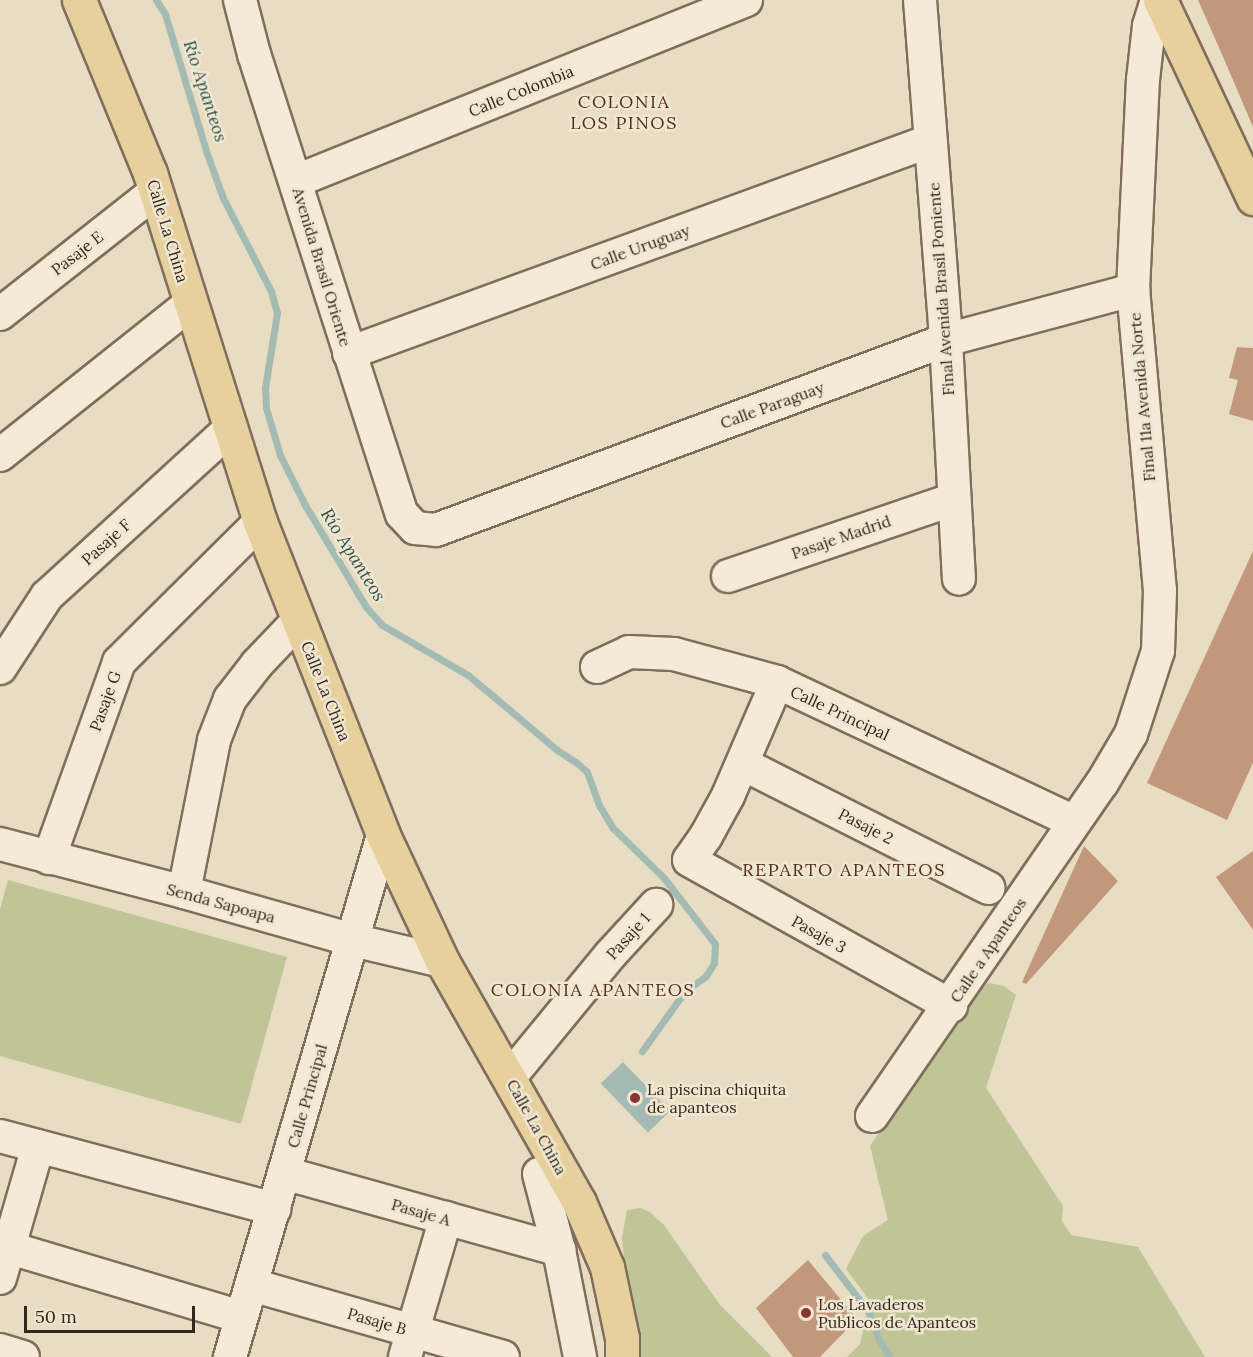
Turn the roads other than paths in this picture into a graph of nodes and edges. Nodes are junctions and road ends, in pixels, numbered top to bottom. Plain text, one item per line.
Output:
1 (79, 0) edge
2 (240, 0) edge
3 (746, 0) edge
4 (920, 0) edge
5 (1158, 0) edge
6 (930, 141) junction
7 (296, 181) junction
8 (155, 192) junction
9 (1253, 198) edge
10 (1133, 290) junction
11 (190, 304) junction
12 (0, 314) edge
13 (946, 340) junction
14 (349, 353) junction
15 (229, 430) junction
16 (0, 455) edge
17 (954, 499) junction
18 (260, 522) junction
19 (415, 528) joint
20 (728, 576) dead end
21 (959, 579) dead end
22 (298, 621) junction
23 (597, 667) dead end
24 (0, 668) edge
25 (777, 682) junction
26 (743, 764) junction
27 (1102, 783) joint
28 (1074, 822) junction
29 (383, 835) junction
30 (0, 844) edge
31 (49, 858) junction
32 (989, 888) dead end
33 (184, 892) junction
34 (656, 905) dead end
35 (352, 940) junction
36 (441, 961) junction
37 (951, 1006) junction
38 (509, 1078) junction
39 (872, 1116) dead end
40 (0, 1136) edge
41 (38, 1146) junction
42 (284, 1173) junction
43 (539, 1174) dead end
44 (274, 1209) junction
45 (446, 1218) junction
46 (5, 1246) edge
47 (559, 1250) junction
48 (0, 1278) edge
49 (252, 1285) junction
50 (242, 1317) junction
51 (409, 1344) edge
52 (0, 1350) edge
53 (23, 1357) edge
54 (230, 1357) edge
55 (503, 1357) edge
56 (579, 1357) edge
57 (622, 1357) edge

1 - 8 main road, Calle La China
2 - 7 street, Avenida Brasil Oriente
3 - 7 street, Calle Colombia
4 - 6 street, Final Avenida Brasil Poniente
5 - 9 main road
5 - 10 street, Final 11a Avenida Norte
6 - 13 street, Final Avenida Brasil Poniente
6 - 14 street, Calle Uruguay
7 - 14 street, Avenida Brasil Oriente
8 - 11 main road, Calle La China
8 - 12 street, Pasaje E
10 - 13 street, Calle Paraguay
10 - 27 street, Final 11a Avenida Norte
11 - 15 main road, Calle La China
11 - 16 street
13 - 17 street, Final Avenida Brasil Poniente
13 - 19 street, Calle Paraguay
14 - 19 street, Avenida Brasil Oriente
15 - 18 main road, Calle La China
15 - 24 street, Pasaje F
17 - 20 street, Pasaje Madrid
17 - 21 street, Final Avenida Brasil Poniente
18 - 22 main road, Calle La China
18 - 31 street, Pasaje G
22 - 29 main road, Calle La China
22 - 33 street
23 - 25 street, Calle Principal
25 - 26 street
25 - 28 street, Calle Principal
26 - 32 street, Pasaje 2
26 - 37 street, Pasaje 3
27 - 28 street, Calle a Apanteos
28 - 37 street, Calle a Apanteos
29 - 35 street, Calle Principal
29 - 36 main road, Calle La China
30 - 31 street, Senda Sapoapa
31 - 33 street, Senda Sapoapa
33 - 35 street, Senda Sapoapa
34 - 38 street, Pasaje 1
35 - 36 street, Senda Sapoapa
35 - 42 street, Calle Principal
36 - 38 main road, Calle La China
37 - 39 street, Calle a Apanteos
38 - 57 main road, Calle La China
40 - 41 street
41 - 44 street
41 - 46 street
42 - 44 street, Calle Principal
42 - 45 street, Pasaje A
43 - 47 street
44 - 49 street, Calle Principal
45 - 47 street, Pasaje A
45 - 51 street
46 - 48 street
46 - 50 street
47 - 56 street
49 - 50 street, Calle Principal
49 - 51 street, Pasaje B
50 - 54 street, Calle Principal
51 - 55 street, Pasaje B
52 - 53 street

